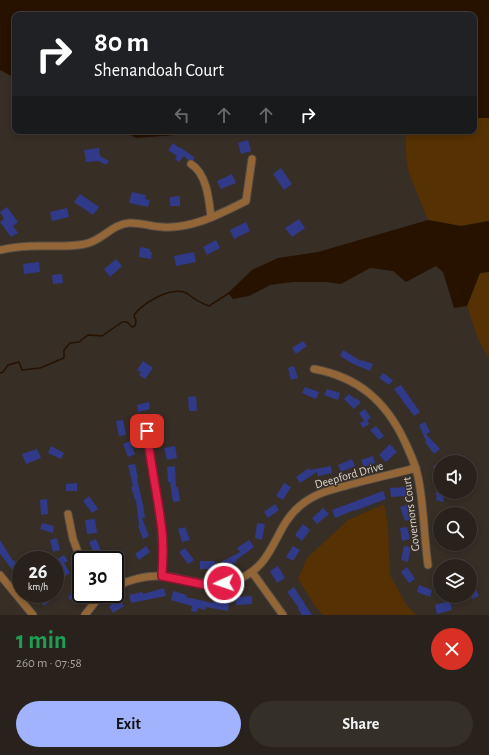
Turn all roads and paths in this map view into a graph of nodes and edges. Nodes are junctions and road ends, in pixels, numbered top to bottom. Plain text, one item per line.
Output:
1 (252, 159) dead end
2 (191, 164) dead end
3 (211, 217) junction
4 (0, 242) edge
5 (1, 250) edge
6 (314, 369) dead end
7 (147, 431) dead end
8 (416, 468) junction
9 (68, 514) dead end
10 (78, 551) edge
11 (428, 565) dead end
12 (252, 572) junction
13 (162, 576) junction
14 (1, 577) edge
15 (124, 583) edge
16 (96, 603) edge
17 (33, 615) edge
18 (85, 615) edge
19 (283, 615) edge

1 - 3 street
2 - 3 street
3 - 5 street
4 - 5 street
6 - 8 street, Governors Court
7 - 13 street
8 - 11 street, Governors Court
8 - 12 street, Deepford Drive
9 - 10 street
12 - 13 street, Deepford Drive
12 - 19 street
13 - 15 street, Deepford Drive
14 - 17 street
16 - 18 street

